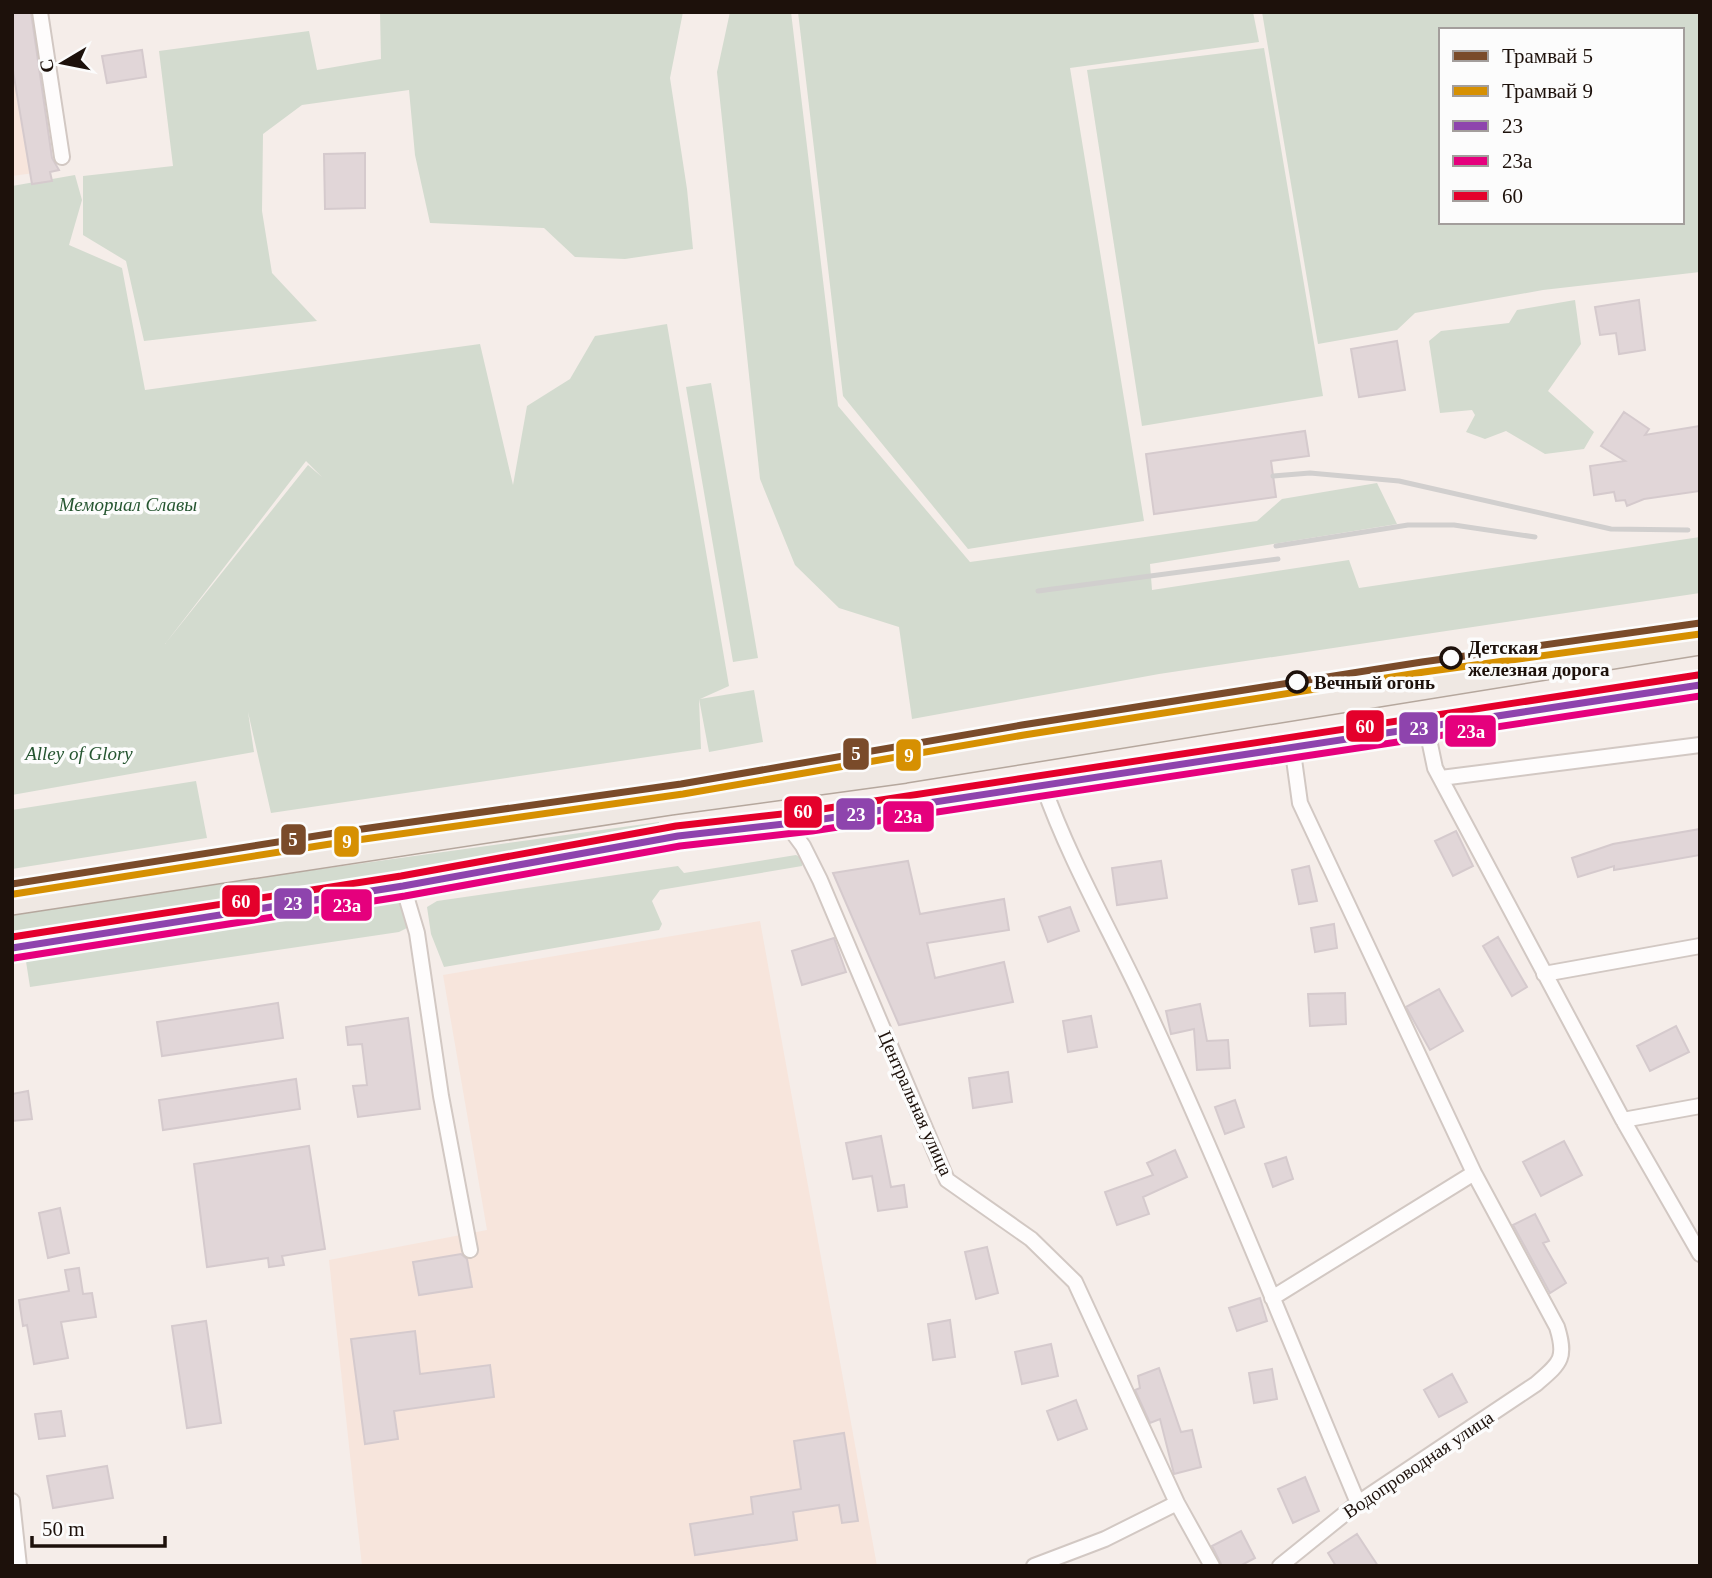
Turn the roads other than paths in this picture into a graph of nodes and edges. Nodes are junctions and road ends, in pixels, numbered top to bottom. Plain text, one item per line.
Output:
1 (40, 12) edge
2 (62, 157) dead end
3 (1700, 643) edge
4 (1700, 685) edge
5 (1426, 725) junction
6 (1292, 745) junction
7 (1700, 745) edge
8 (1441, 778) junction
9 (1043, 785) junction
10 (738, 793) junction
11 (786, 823) junction
12 (744, 829) junction
13 (403, 886) junction
14 (12, 903) edge
15 (1700, 946) edge
16 (12, 948) edge
17 (1544, 974) junction
18 (1700, 1106) edge
19 (1623, 1120) junction
20 (1474, 1173) junction
21 (470, 1250) dead end
22 (1700, 1254) edge
23 (1272, 1298) junction
24 (12, 1501) edge
25 (1177, 1503) junction
26 (1358, 1503) junction
27 (19, 1566) edge
28 (1034, 1566) edge
29 (1212, 1566) edge
30 (1280, 1566) edge

1 - 2 street
3 - 10 main road
4 - 5 main road
5 - 6 main road
5 - 8 street
6 - 9 main road
6 - 20 street
7 - 8 street
8 - 17 street
9 - 11 main road
9 - 23 street
10 - 12 main road
10 - 14 main road
11 - 12 main road
11 - 25 street, Центральная улица
12 - 13 main road
13 - 16 main road
13 - 21 street
15 - 17 street
17 - 19 street
18 - 19 street
19 - 22 street
20 - 23 street
20 - 26 street, Водопроводная улица
23 - 26 street
24 - 27 street
25 - 28 street
25 - 29 street, Центральная улица
26 - 30 street, Водопроводная улица

